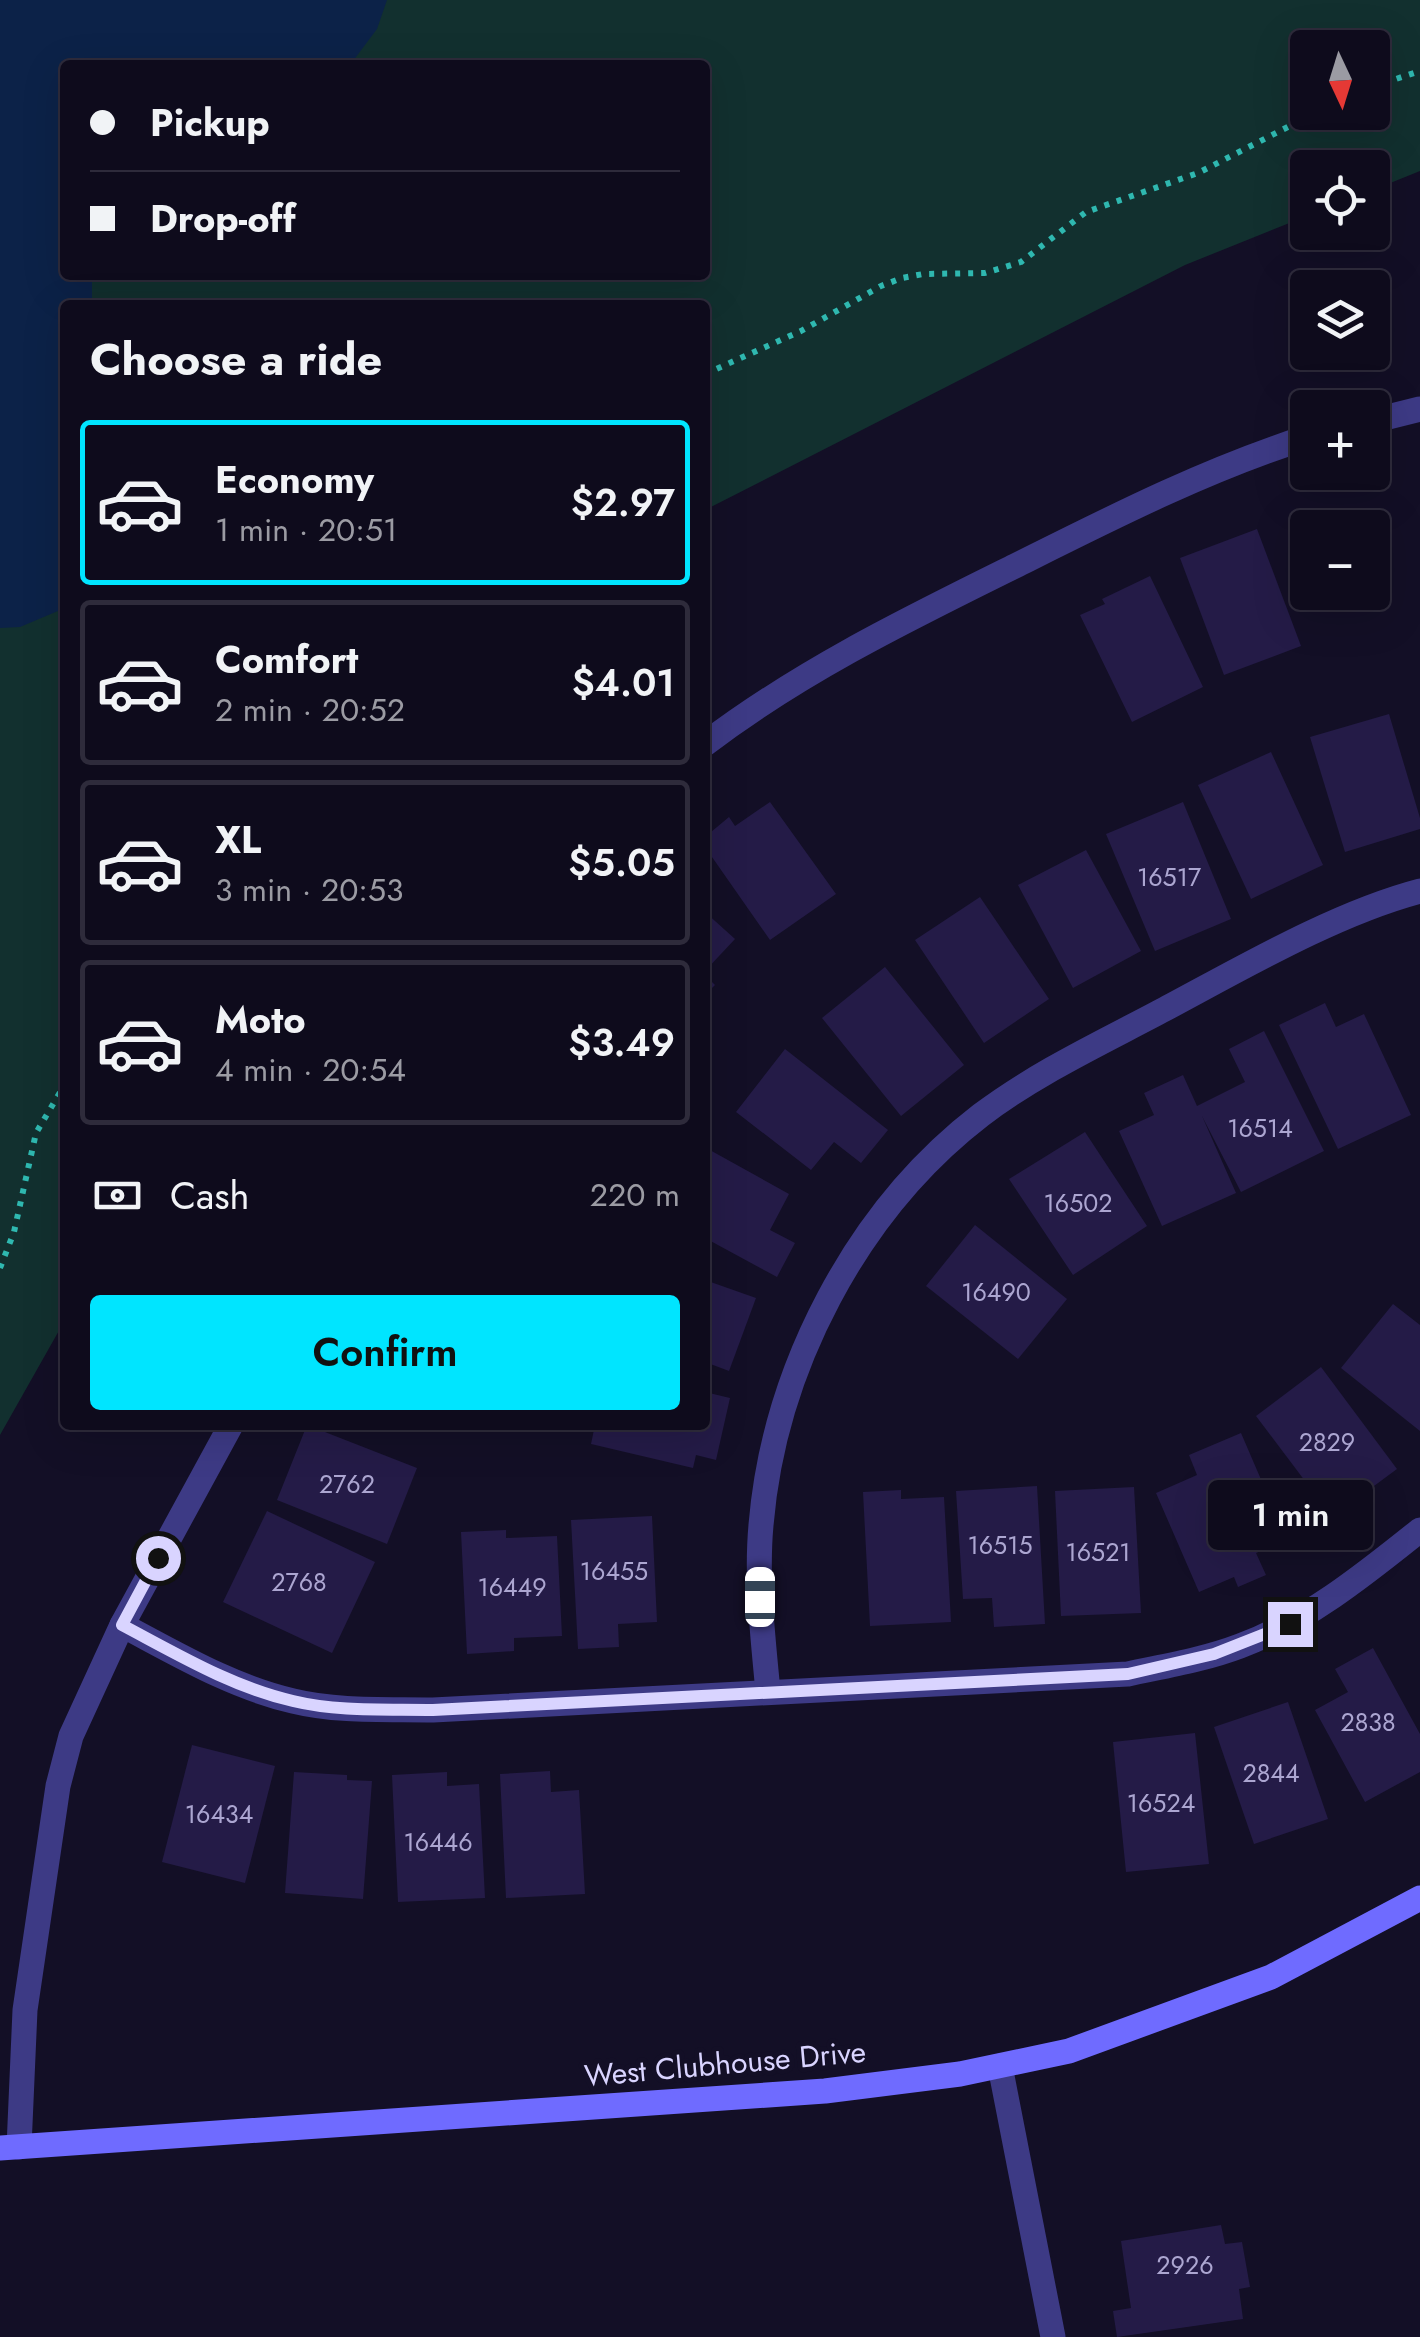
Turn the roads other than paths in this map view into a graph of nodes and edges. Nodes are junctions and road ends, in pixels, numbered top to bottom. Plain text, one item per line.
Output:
1 (1420, 409) edge
2 (1390, 416) edge
3 (1290, 443) edge
4 (710, 741) edge
5 (1420, 892) edge
6 (227, 1430) edge
7 (1420, 1530) edge
8 (122, 1625) junction
9 (768, 1692) junction
10 (1420, 1898) edge
11 (1000, 2066) junction
12 (9, 2147) edge
13 (1052, 2337) edge

1 - 2 street
3 - 4 street
5 - 9 street
6 - 8 street
7 - 9 street
8 - 9 street
8 - 12 street
10 - 11 street, West Clubhouse Drive
11 - 12 street, West Clubhouse Drive
11 - 13 street

